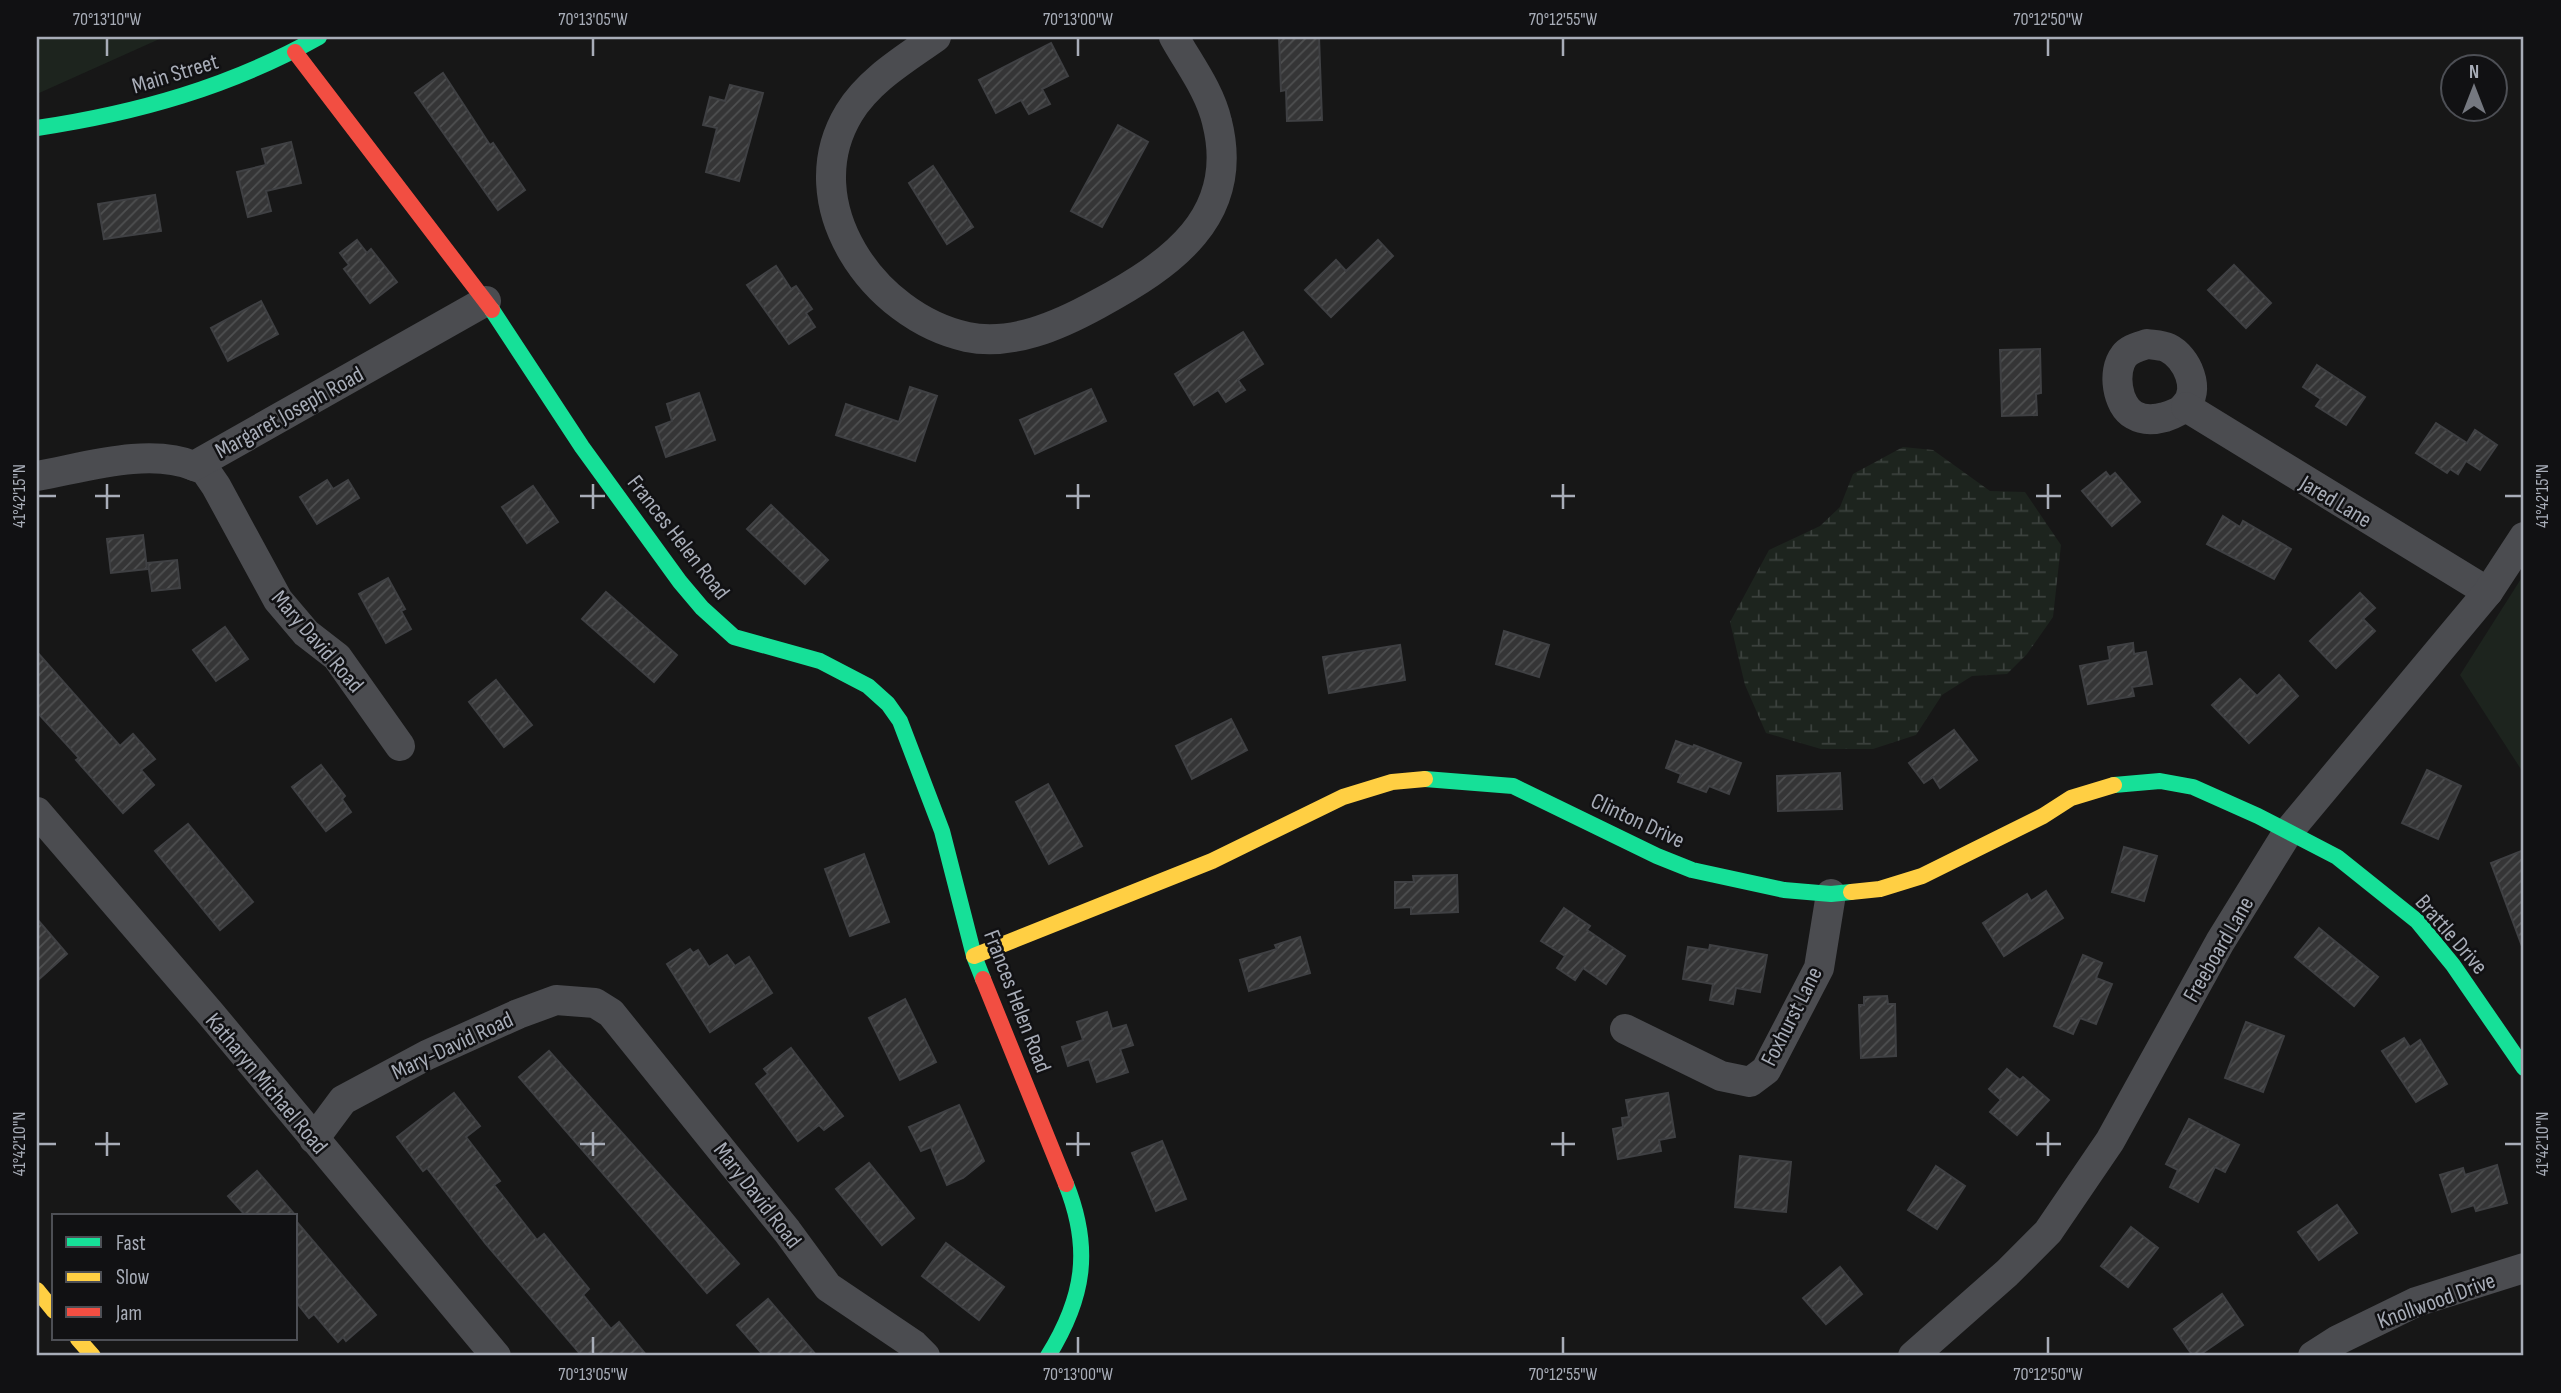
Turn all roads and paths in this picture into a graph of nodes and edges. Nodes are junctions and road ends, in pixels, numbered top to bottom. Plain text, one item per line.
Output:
1 (319, 37) edge
2 (936, 37) edge
3 (1174, 37) edge
4 (295, 52) junction
5 (37, 128) edge
6 (486, 301) junction
7 (2186, 407) dead end
8 (194, 466) junction
9 (37, 476) edge
10 (2524, 537) edge
11 (2487, 592) junction
12 (400, 746) dead end
13 (37, 812) edge
14 (2288, 832) junction
15 (1831, 894) junction
16 (974, 956) junction
17 (611, 1013) joint
18 (1625, 1029) dead end
19 (2524, 1068) edge
20 (314, 1139) junction
21 (2524, 1268) edge
22 (37, 1290) edge
23 (52, 1309) edge
24 (79, 1340) edge
25 (93, 1356) edge
26 (496, 1356) edge
27 (925, 1356) edge
28 (1048, 1356) edge
29 (1913, 1356) edge
30 (2313, 1356) edge

1 - 4 street, Main Street
2 - 3 street
4 - 5 street, Main Street
4 - 6 street, Frances Helen Road
6 - 8 street, Margaret Joseph Road
6 - 16 street, Frances Helen Road
7 - 11 street, Jared Lane
8 - 9 street, Margaret Joseph Road
8 - 12 street, Mary David Road
10 - 11 street, Freeboard Lane
11 - 14 street, Freeboard Lane
13 - 20 street, Katharyn Michael Road
14 - 15 street, Clinton Drive
14 - 19 street, Brattle Drive
14 - 29 street, Freeboard Lane
15 - 16 street, Clinton Drive
15 - 18 street, Foxhurst Lane
16 - 28 street, Frances Helen Road
17 - 20 street, Mary-David Road
17 - 27 street, Mary David Road
20 - 26 street, Katharyn Michael Road
21 - 30 street, Knollwood Drive
22 - 23 street
24 - 25 street

